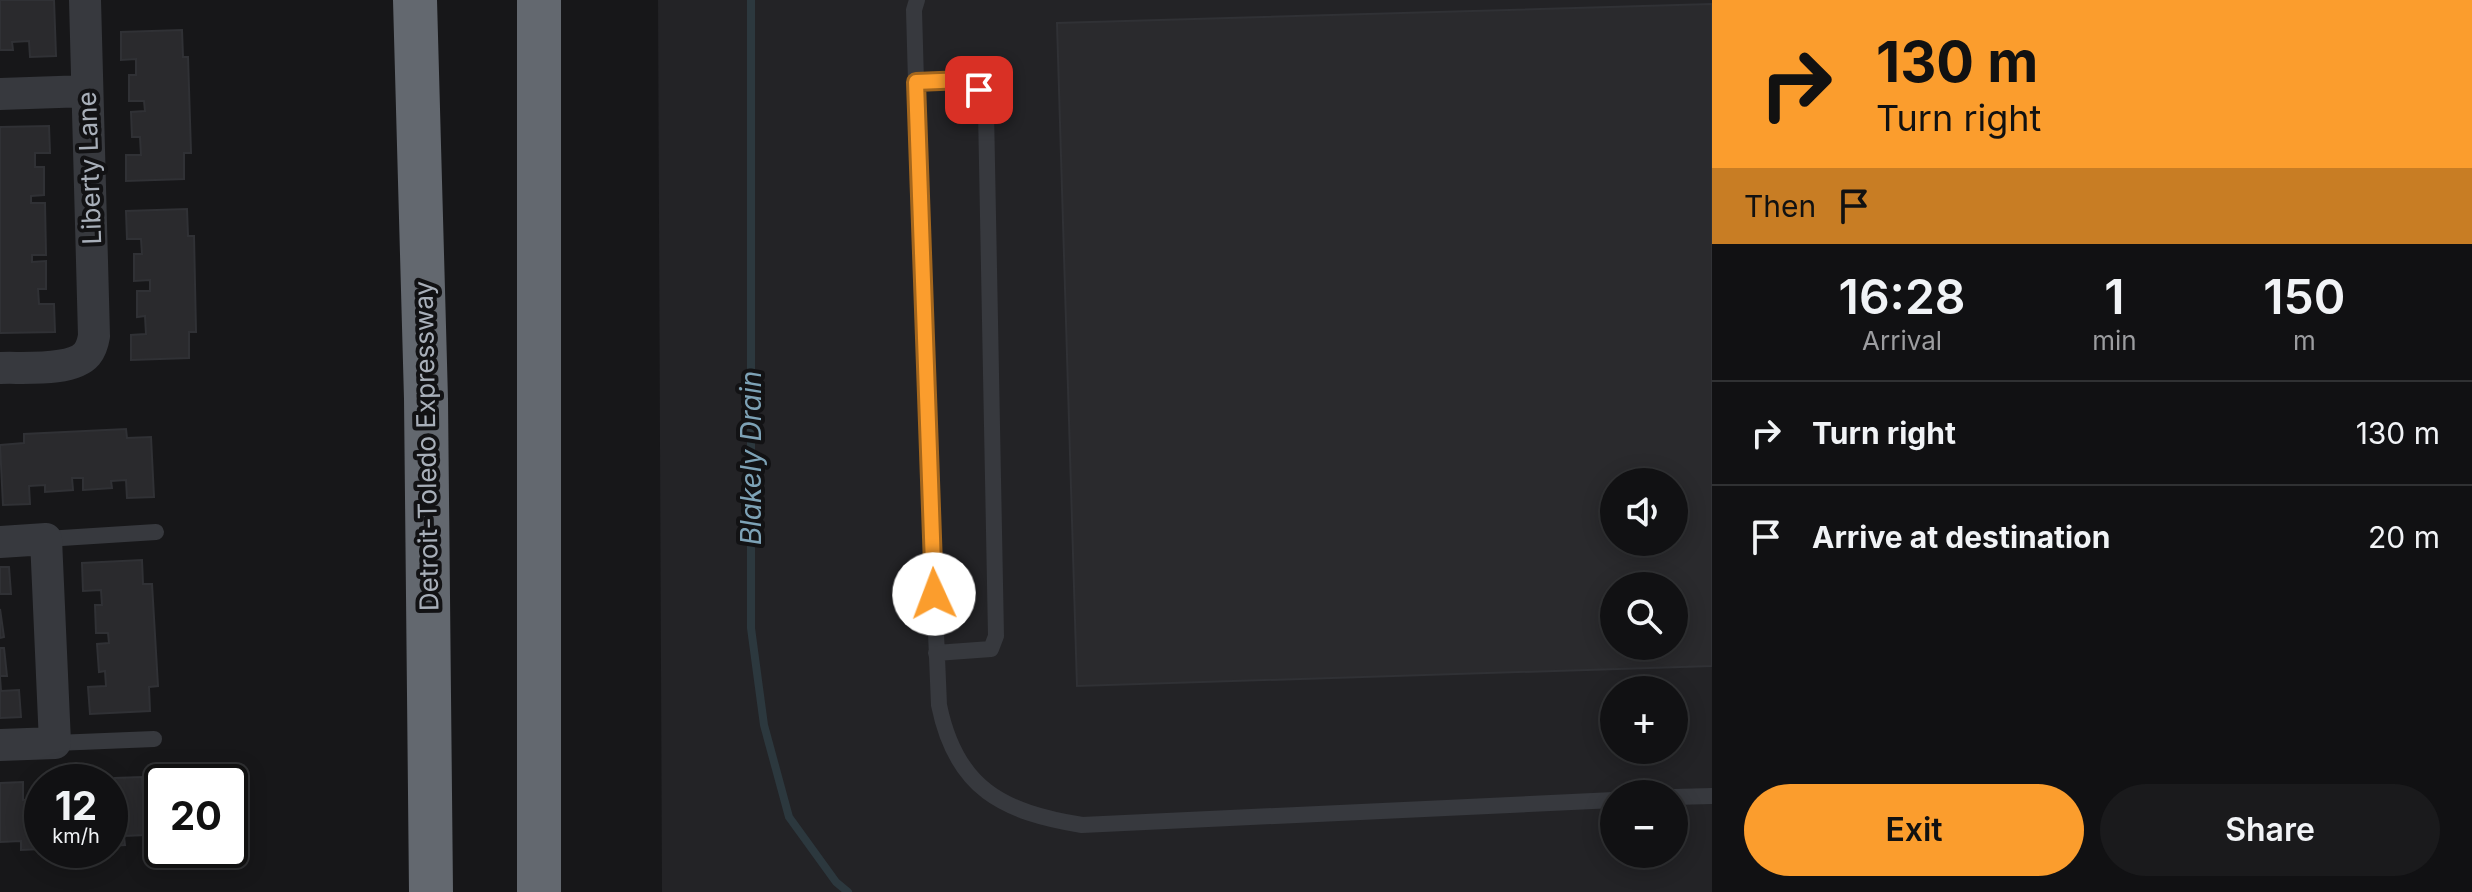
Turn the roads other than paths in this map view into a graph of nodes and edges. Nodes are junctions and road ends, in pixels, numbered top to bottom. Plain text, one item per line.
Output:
1 (85, 0) edge
2 (415, 0) edge
3 (539, 0) edge
4 (917, 0) edge
5 (916, 82) junction
6 (87, 91) junction
7 (0, 94) edge
8 (0, 368) edge
9 (156, 532) dead end
10 (46, 539) junction
11 (0, 542) edge
12 (936, 653) junction
13 (154, 739) dead end
14 (55, 743) junction
15 (0, 745) edge
16 (1712, 796) edge
17 (1688, 797) edge
18 (1600, 801) edge
19 (431, 892) edge
20 (539, 892) edge

1 - 6 street, Liberty Lane
2 - 19 highway, Detroit-Toledo Expressway
3 - 20 highway
4 - 5 lane
5 - 12 lane
5 - 12 lane
6 - 7 street
6 - 8 street, Liberty Lane
9 - 10 lane
10 - 11 street
10 - 14 street
12 - 18 lane
13 - 14 lane
14 - 15 street
16 - 17 lane

